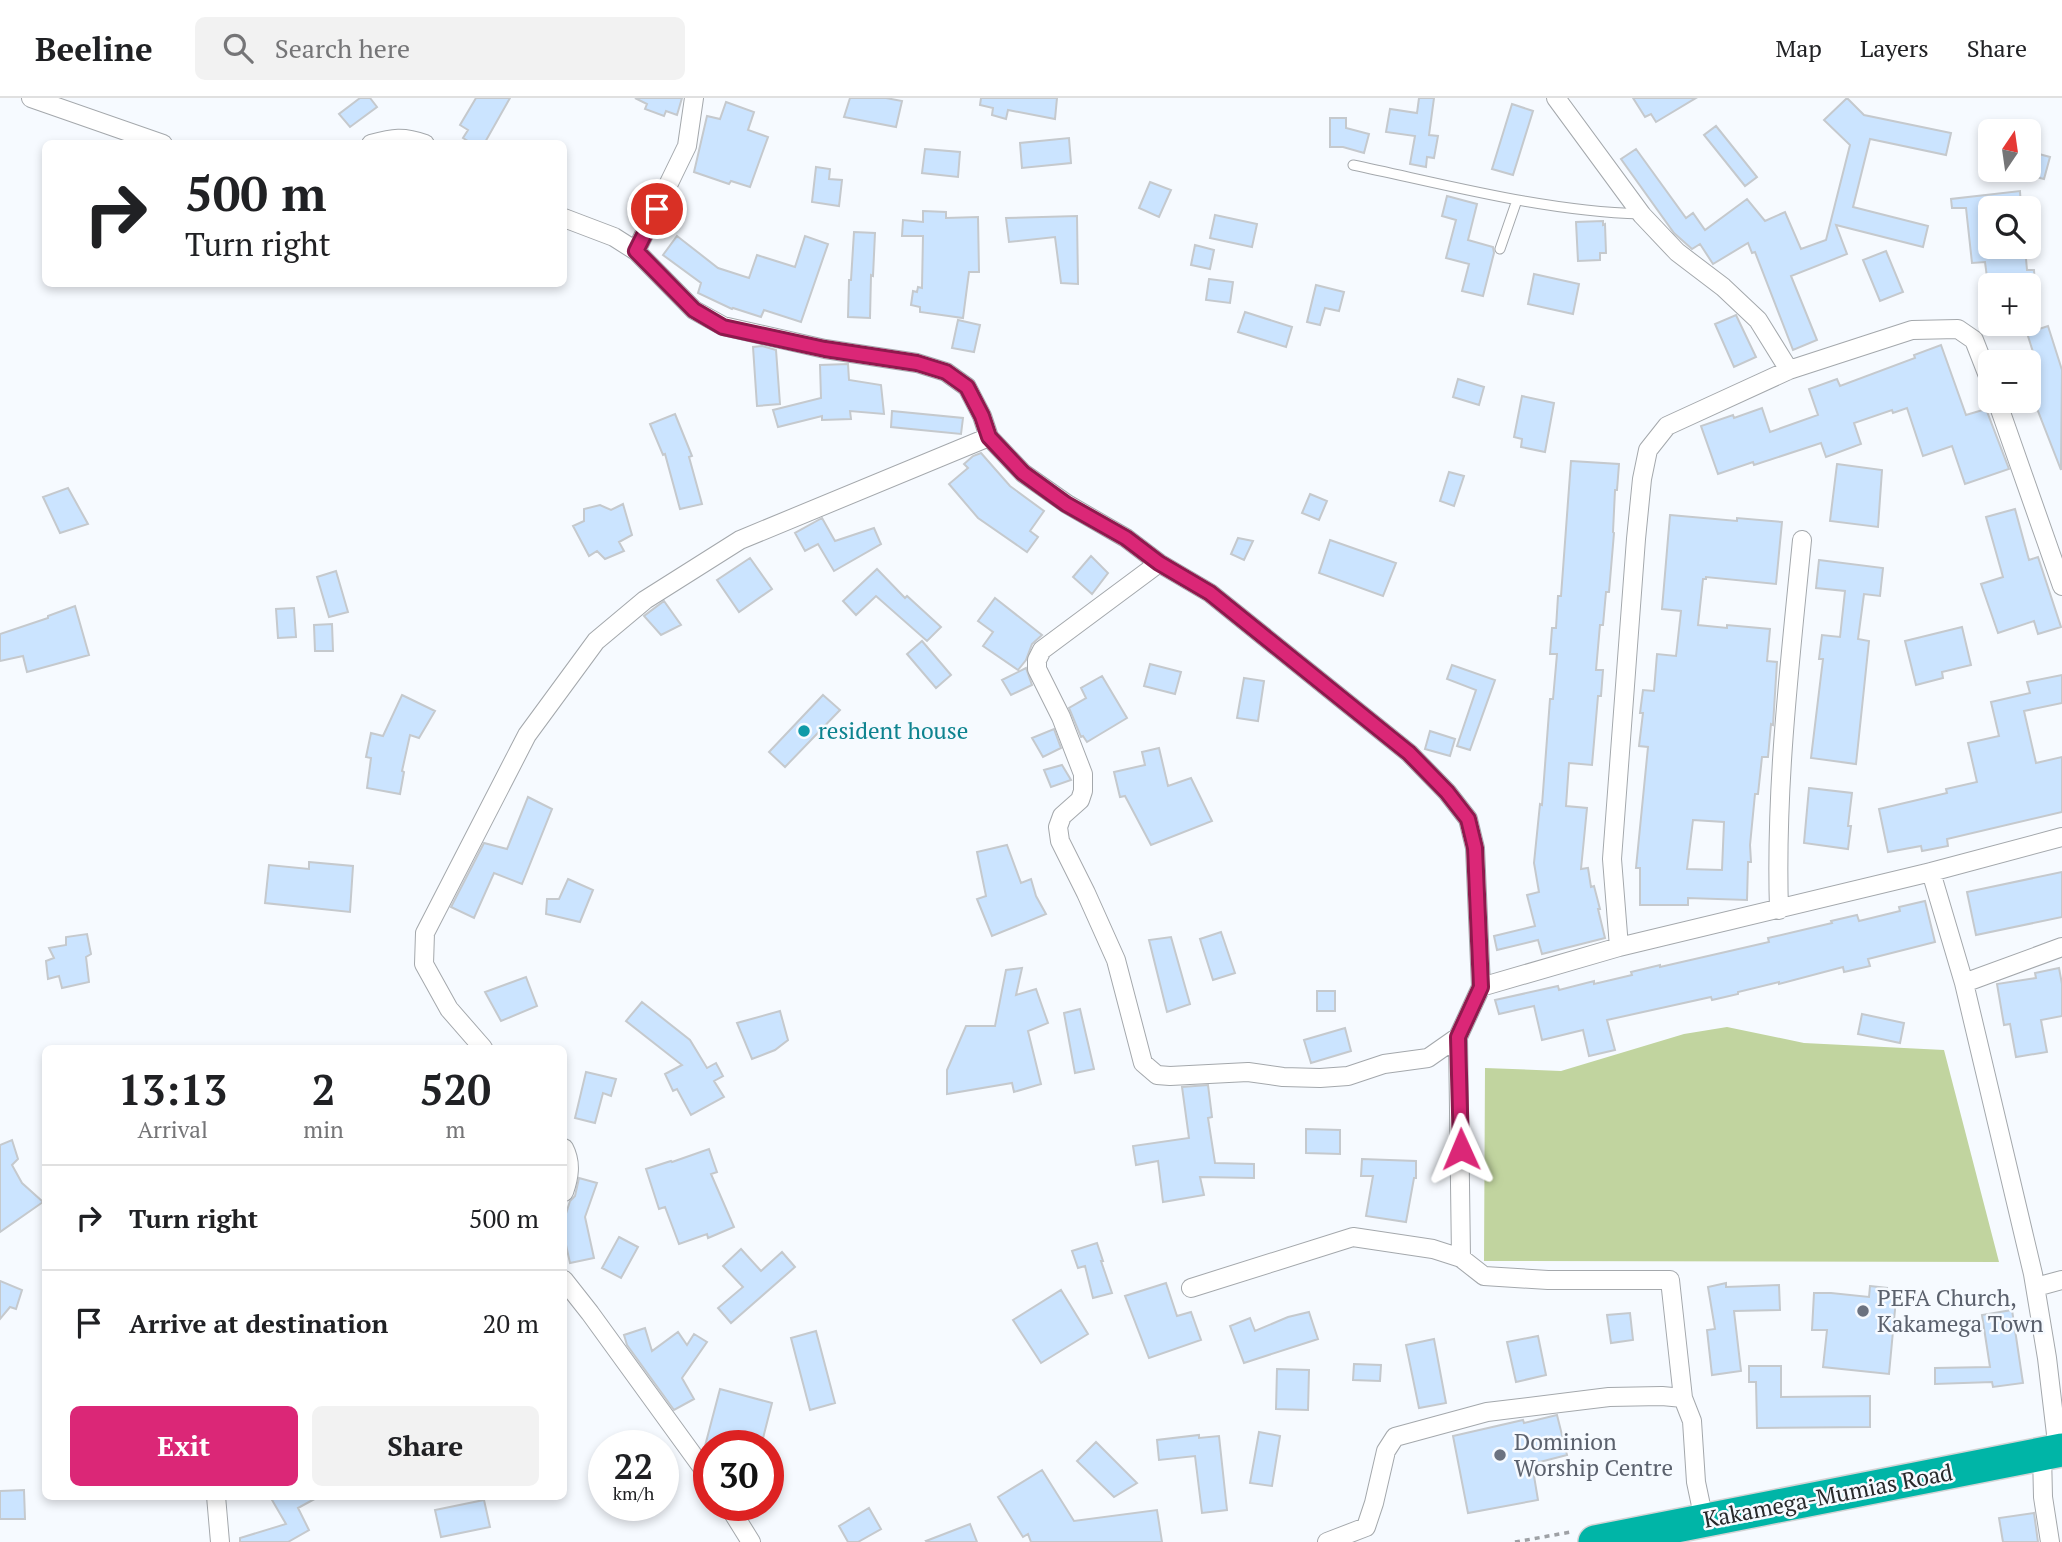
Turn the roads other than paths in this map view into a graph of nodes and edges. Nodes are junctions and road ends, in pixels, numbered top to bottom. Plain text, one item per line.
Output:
1 (31, 98) edge
2 (694, 98) edge
3 (1556, 98) edge
4 (152, 140) edge
5 (386, 140) edge
6 (415, 140) edge
7 (1353, 164) dead end
8 (1517, 200) junction
9 (1642, 215) junction
10 (567, 219) edge
11 (1500, 249) dead end
12 (636, 251) junction
13 (1979, 350) edge
14 (1788, 370) junction
15 (2001, 413) edge
16 (989, 437) junction
17 (1802, 540) dead end
18 (1159, 563) junction
19 (2062, 586) edge
20 (2062, 837) edge
21 (1931, 872) junction
22 (1779, 910) junction
23 (1619, 947) junction
24 (2062, 947) edge
25 (1964, 983) junction
26 (1481, 987) junction
27 (1458, 1037) junction
28 (480, 1045) edge
29 (567, 1159) edge
30 (567, 1184) edge
31 (1461, 1258) junction
32 (2062, 1280) edge
33 (567, 1284) edge
34 (2036, 1287) junction
35 (1191, 1288) dead end
36 (1683, 1398) junction
37 (2054, 1452) edge
38 (693, 1455) edge
39 (216, 1500) edge
40 (1704, 1520) junction
41 (738, 1521) edge
42 (220, 1542) edge
43 (751, 1542) edge
44 (1327, 1542) edge
45 (1595, 1542) edge
46 (2050, 1542) edge

1 - 4 street
2 - 12 street
3 - 9 street
5 - 6 street
7 - 8 lane
8 - 9 lane
8 - 11 lane
9 - 14 street
10 - 12 street
12 - 16 street
13 - 14 street
14 - 23 street
15 - 19 street
16 - 18 street
16 - 28 street
17 - 22 street
18 - 26 street
18 - 27 street
20 - 21 street
21 - 22 street
21 - 25 street
22 - 23 street
23 - 26 street
24 - 25 street
25 - 34 street
26 - 27 street
27 - 31 street
29 - 30 street
31 - 35 street
31 - 36 street
32 - 34 street
33 - 38 street
34 - 37 street
36 - 40 street
36 - 44 street
37 - 40 highway, Kakamega-Mumias Road
37 - 46 street
39 - 42 street
40 - 45 highway, Kakamega-Mumias Road
41 - 43 street

